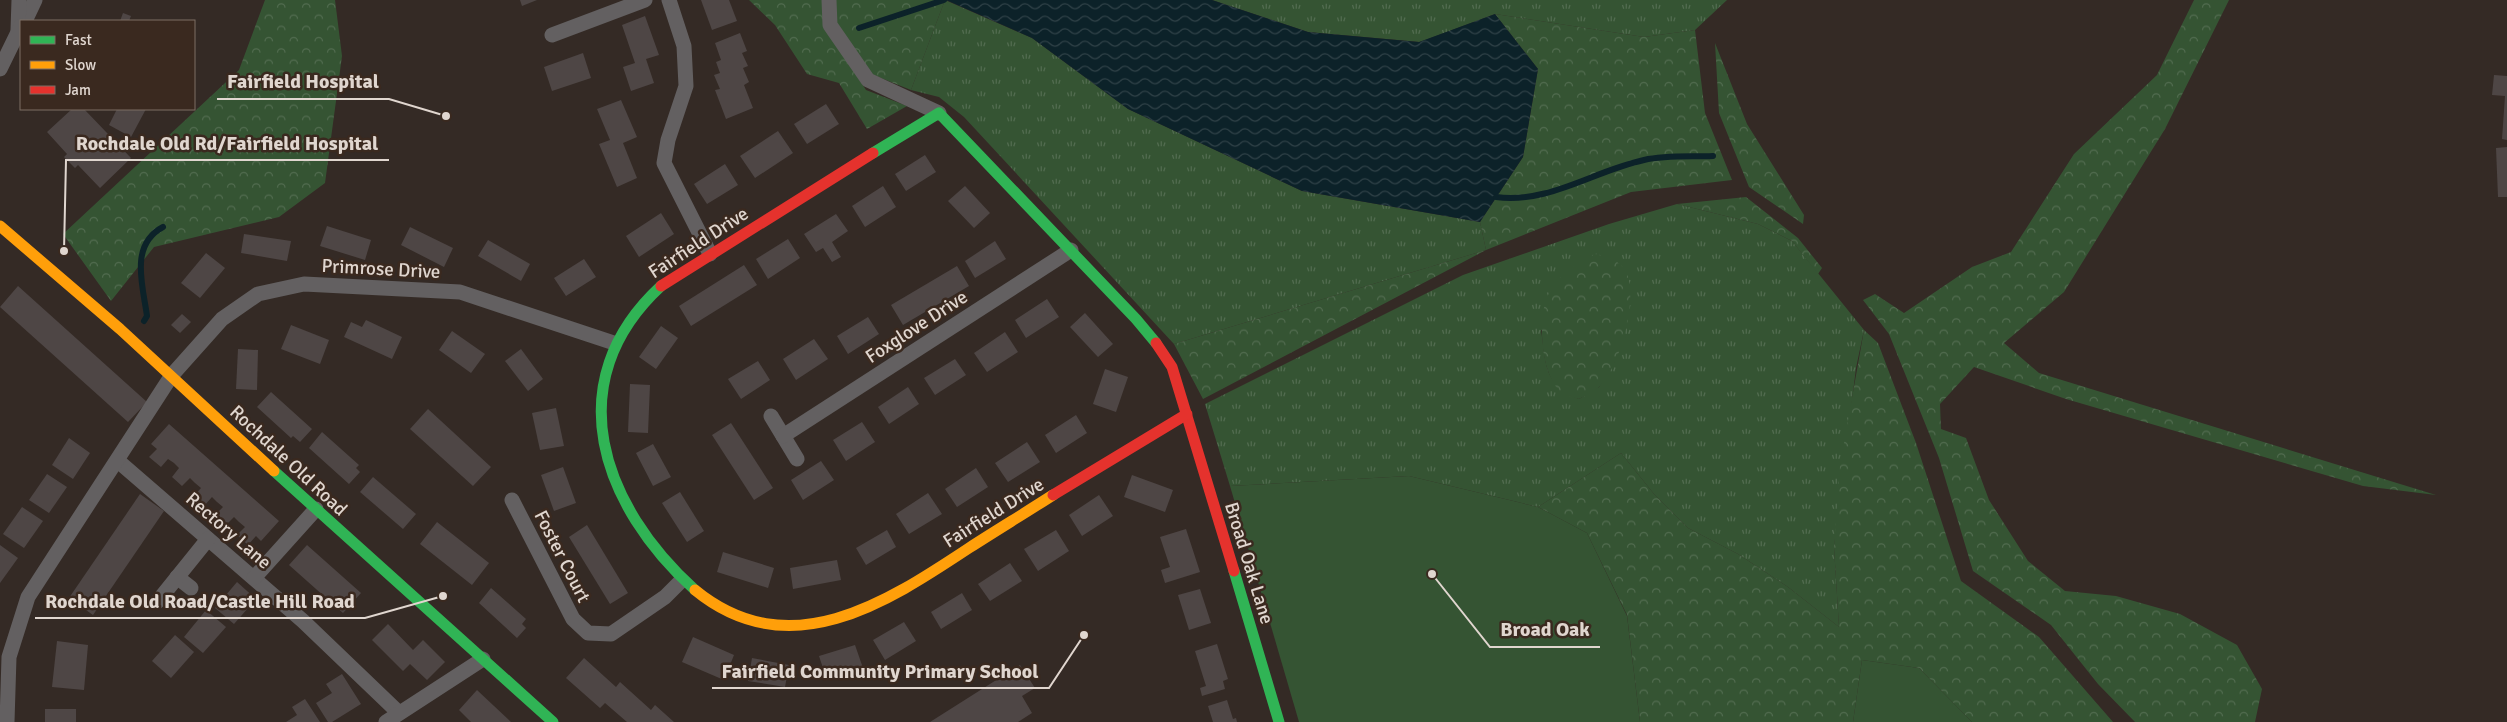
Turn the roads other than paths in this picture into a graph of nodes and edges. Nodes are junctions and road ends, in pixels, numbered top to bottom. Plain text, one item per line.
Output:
1 (19, 0) edge
2 (36, 0) edge
3 (645, 0) edge
4 (669, 0) edge
5 (829, 0) edge
6 (21, 20) edge
7 (25, 20) edge
8 (20, 30) edge
9 (552, 34) dead end
10 (0, 69) edge
11 (938, 113) junction
12 (0, 226) edge
13 (1071, 250) junction
14 (710, 254) junction
15 (614, 343) junction
16 (172, 375) junction
17 (1188, 414) junction
18 (771, 416) dead end
19 (783, 436) junction
20 (797, 459) dead end
21 (118, 461) junction
22 (512, 500) dead end
23 (316, 509) junction
24 (208, 539) junction
25 (177, 577) junction
26 (254, 578) junction
27 (681, 581) junction
28 (191, 588) dead end
29 (158, 601) dead end
30 (483, 659) junction
31 (392, 718) edge
32 (7, 722) edge
33 (553, 722) edge
34 (1279, 722) edge

1 - 6 street
2 - 7 street
3 - 9 street
4 - 14 street
5 - 11 street
8 - 10 street
11 - 13 street
11 - 14 street, Fairfield Drive
12 - 16 street, Rochdale Old Road
13 - 17 street
13 - 19 street, Foxglove Drive
14 - 15 street, Fairfield Drive
15 - 16 street, Primrose Drive
15 - 27 street, Fairfield Drive
16 - 21 street
16 - 23 street, Rochdale Old Road
17 - 27 street, Fairfield Drive
17 - 34 street, Broad Oak Lane
18 - 19 street
19 - 20 street
21 - 24 street, Rectory Lane
21 - 32 street
22 - 27 street, Foster Court
23 - 26 street
23 - 30 street, Rochdale Old Road
24 - 25 street
24 - 26 street, Rectory Lane
25 - 28 street
25 - 29 street
26 - 31 street, Rectory Lane
30 - 31 street
30 - 33 street, Rochdale Old Road

